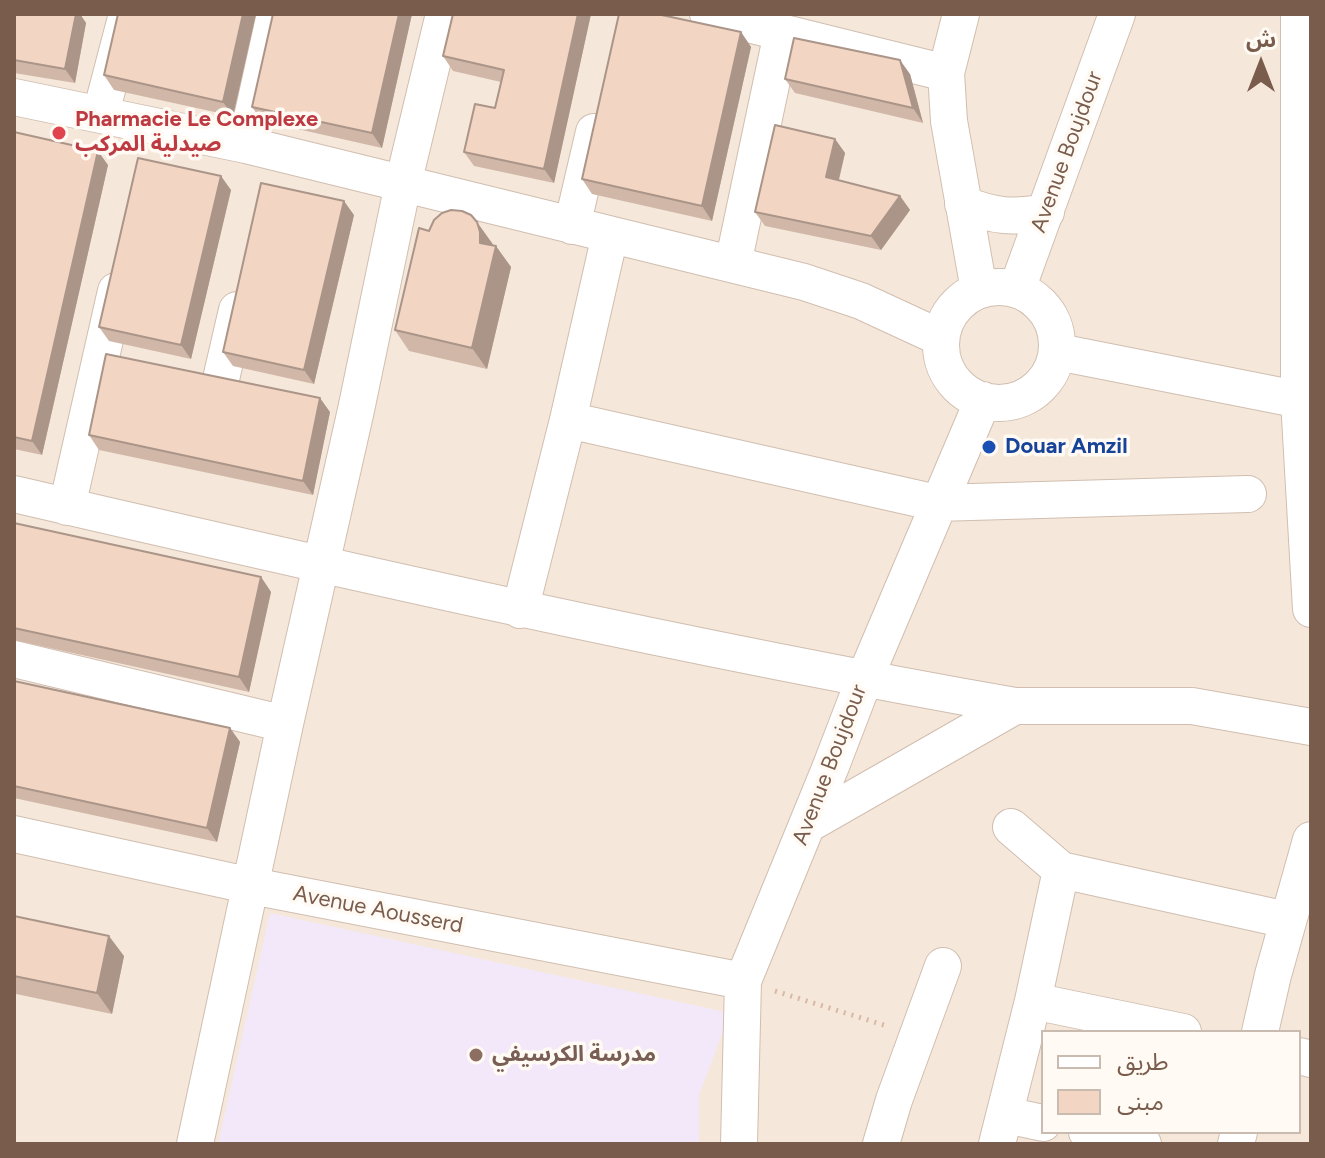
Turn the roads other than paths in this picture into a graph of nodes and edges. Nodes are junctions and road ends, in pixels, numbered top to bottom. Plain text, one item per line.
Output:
1 (127, 14) edge
2 (275, 14) edge
3 (444, 14) edge
4 (708, 14) edge
5 (961, 14) edge
6 (1117, 14) edge
7 (1299, 14) edge
8 (782, 33) junction
9 (946, 73) junction
10 (14, 97) edge
11 (601, 105) edge
12 (101, 113) junction
13 (261, 160) junction
14 (403, 184) junction
15 (963, 204) junction
16 (1046, 212) junction
17 (572, 226) junction
18 (610, 235) junction
19 (122, 264) edge
20 (733, 264) junction
21 (245, 274) edge
22 (1017, 289) junction
23 (979, 290) junction
24 (941, 338) junction
25 (1058, 352) junction
26 (221, 380) edge
27 (983, 400) junction
28 (1305, 401) edge
29 (568, 420) junction
30 (14, 494) edge
31 (1248, 494) dead end
32 (937, 503) junction
33 (67, 507) junction
34 (321, 566) junction
35 (1311, 609) edge
36 (520, 610) junction
37 (14, 659) edge
38 (864, 680) junction
39 (1015, 706) junction
40 (285, 724) junction
41 (1311, 727) edge
42 (807, 825) junction
43 (1011, 827) dead end
44 (14, 834) edge
45 (1311, 840) edge
46 (1061, 870) junction
47 (252, 886) junction
48 (1298, 903) edge
49 (943, 966) dead end
50 (743, 981) junction
51 (1033, 1001) junction
52 (1173, 1030) edge
53 (1261, 1030) edge
54 (1041, 1123) edge
55 (1001, 1129) edge
56 (1096, 1134) edge
57 (195, 1144) edge
58 (739, 1144) edge
59 (881, 1144) edge
60 (1143, 1144) edge

1 - 12 street
2 - 13 street
3 - 14 street
4 - 8 street
5 - 9 street
6 - 16 street, Avenue Boujdour
7 - 28 street
8 - 9 street
8 - 20 street
9 - 15 street
10 - 12 street
11 - 17 street
12 - 13 street
13 - 14 street
14 - 17 street
14 - 34 street
15 - 16 street
15 - 23 street
16 - 22 street, Avenue Boujdour
17 - 18 street
18 - 20 street
18 - 29 street
19 - 33 street
20 - 24 street
21 - 26 street
22 - 23 street
22 - 25 street
23 - 24 street
24 - 27 street
25 - 27 street
25 - 28 street
27 - 32 street, Avenue Boujdour
28 - 35 street
29 - 32 street
29 - 36 street
30 - 33 street
31 - 32 street
32 - 38 street, Avenue Boujdour
33 - 34 street
34 - 36 street
34 - 40 street
36 - 38 street
37 - 40 street
38 - 39 street
38 - 42 street, Avenue Boujdour
39 - 41 street
39 - 42 street
40 - 47 street
42 - 50 street, Avenue Boujdour
43 - 46 street
44 - 47 street, Avenue Aousserd
45 - 48 street
46 - 48 street
46 - 51 street
47 - 50 street, Avenue Aousserd
47 - 57 street
48 - 53 street
49 - 59 street
50 - 58 street, Avenue Boujdour
51 - 52 street
51 - 55 street
54 - 55 street
56 - 60 street

